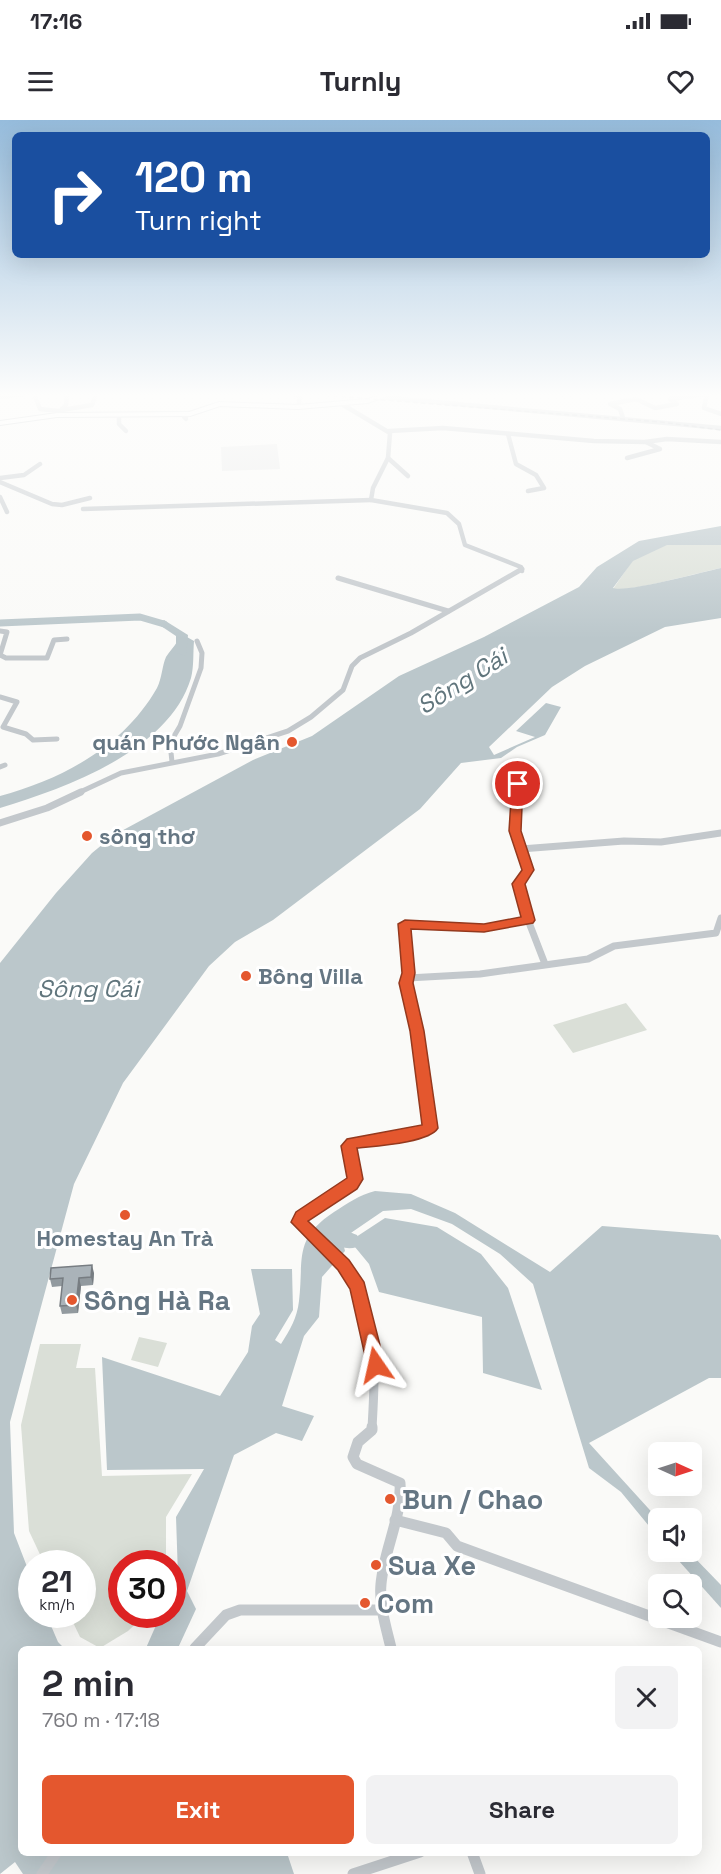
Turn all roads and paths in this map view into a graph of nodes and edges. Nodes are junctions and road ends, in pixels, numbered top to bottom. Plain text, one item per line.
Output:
1 (22, 476) edge
2 (379, 476) edge
3 (537, 476) edge
4 (1, 483) edge
5 (528, 491) dead end
6 (0, 497) edge
7 (90, 498) dead end
8 (371, 500) junction
9 (83, 509) dead end
10 (7, 512) dead end
11 (338, 578) dead end
12 (448, 611) junction
13 (0, 631) edge
14 (67, 639) dead end
15 (197, 641) dead end
16 (0, 655) edge
17 (0, 697) edge
18 (57, 739) dead end
19 (172, 762) junction
20 (519, 783) dead end
21 (0, 823) edge
22 (721, 833) edge
23 (520, 849) junction
24 (721, 918) edge
25 (528, 920) junction
26 (545, 964) junction
27 (408, 978) junction
28 (395, 1520) junction
29 (382, 1610) junction
30 (721, 1642) edge
31 (197, 1646) edge
32 (391, 1646) edge
33 (54, 1856) edge
34 (408, 1856) edge
35 (473, 1856) edge
36 (42, 1874) edge
37 (353, 1874) edge
38 (480, 1874) edge

1 - 4 street
2 - 8 street
3 - 5 street
4 - 7 street
6 - 10 street
8 - 9 street
8 - 12 street
11 - 12 street
12 - 19 street
13 - 16 street
14 - 16 street
15 - 19 street
17 - 18 street
19 - 21 street
20 - 23 street
22 - 23 street
23 - 25 street
24 - 26 street
25 - 26 street
25 - 27 street
26 - 27 street
27 - 28 street
28 - 29 street
28 - 30 street
29 - 31 street
29 - 32 street
33 - 36 street
34 - 37 street
35 - 38 street

